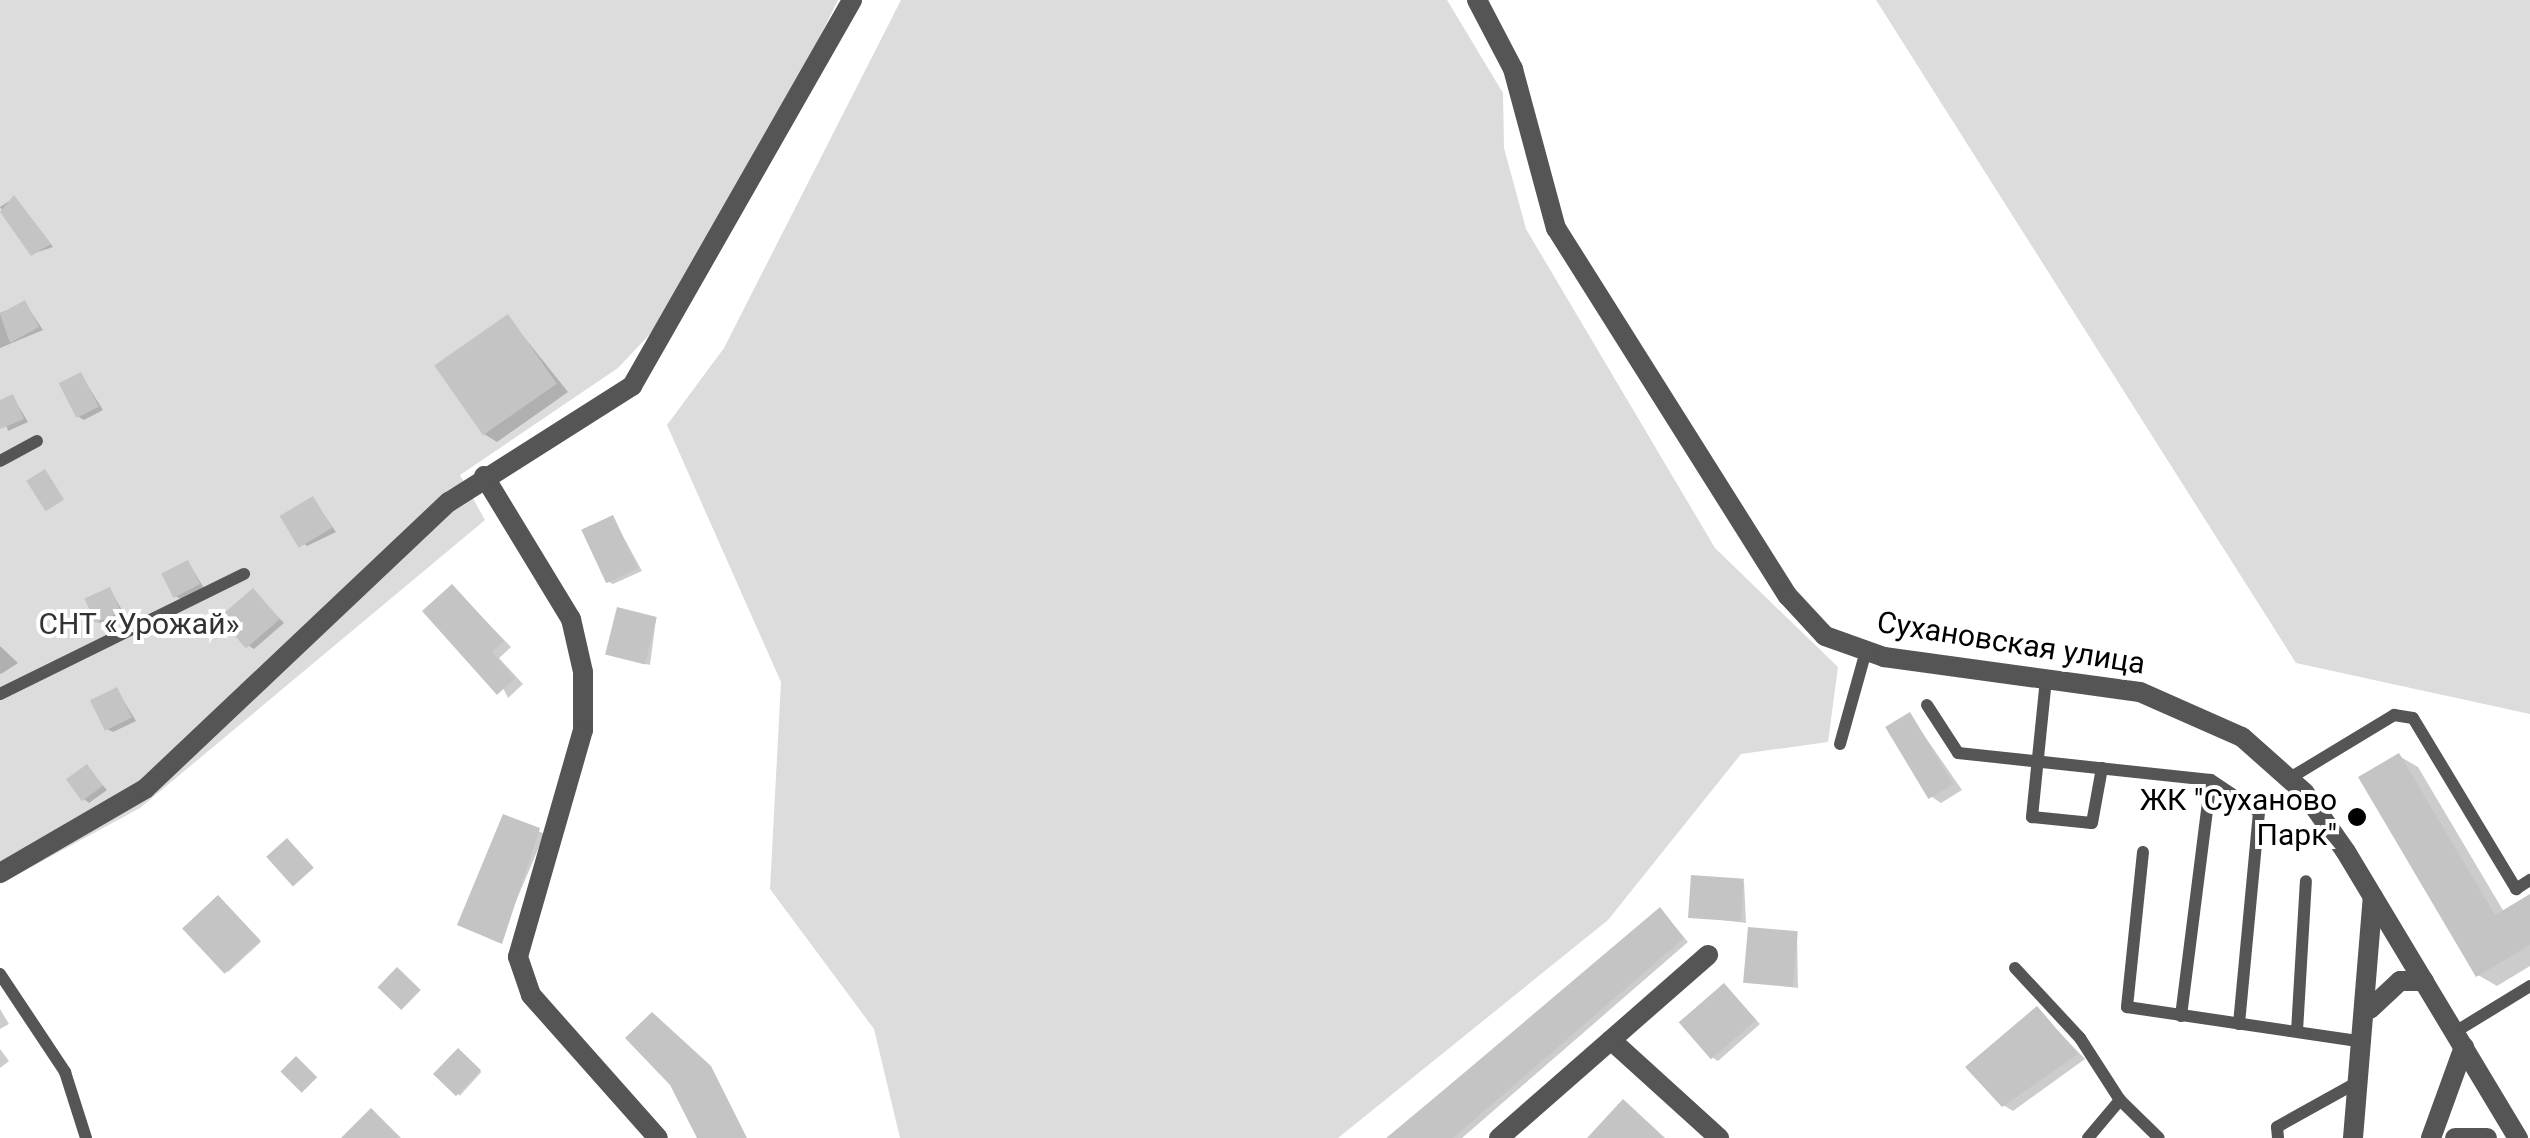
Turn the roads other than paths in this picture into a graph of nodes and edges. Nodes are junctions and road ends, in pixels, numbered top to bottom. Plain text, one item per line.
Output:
1 (852, 0) edge
2 (1478, 0) edge
3 (38, 441) dead end
4 (0, 461) edge
5 (484, 476) junction
6 (244, 574) dead end
7 (1866, 651) junction
8 (2046, 679) junction
9 (0, 694) edge
10 (1926, 705) dead end
11 (1840, 744) dead end
12 (2038, 760) junction
13 (2102, 768) junction
14 (2290, 778) junction
15 (2212, 780) junction
16 (2143, 852) dead end
17 (0, 873) edge
18 (2306, 880) dead end
19 (2530, 880) edge
20 (2373, 898) junction
21 (1708, 955) dead end
22 (2015, 968) dead end
23 (0, 974) edge
24 (2424, 981) junction
25 (2530, 986) edge
26 (2368, 1013) junction
27 (2181, 1016) junction
28 (2239, 1024) junction
29 (2297, 1032) junction
30 (1611, 1040) junction
31 (2460, 1040) junction
32 (2364, 1042) junction
33 (2358, 1082) junction
34 (2120, 1100) junction
35 (86, 1138) edge
36 (658, 1138) edge
37 (1499, 1138) edge
38 (1719, 1138) edge
39 (2088, 1138) edge
40 (2158, 1138) edge
41 (2278, 1138) edge
42 (2353, 1138) edge
43 (2431, 1138) edge
44 (2455, 1138) edge
45 (2486, 1138) edge
46 (2518, 1138) edge

1 - 5 street
2 - 7 street, Сухановская улица
3 - 4 lane
5 - 17 street
5 - 36 street
6 - 9 lane
7 - 8 street, Сухановская улица
7 - 11 lane
8 - 12 lane
8 - 14 street, Сухановская улица
10 - 12 lane
12 - 13 lane
12 - 13 lane
13 - 15 lane
14 - 19 lane
14 - 20 street, Сухановская улица
15 - 27 lane
15 - 28 lane
16 - 27 lane
18 - 29 lane
20 - 24 street, Сухановская улица
20 - 26 street
21 - 30 street
22 - 34 lane
23 - 35 lane
24 - 26 street
24 - 31 street, Сухановская улица
25 - 31 lane
26 - 32 street
27 - 28 lane
28 - 29 lane
29 - 32 lane
30 - 37 street
30 - 38 street
31 - 43 street
31 - 46 street, Сухановская улица
32 - 33 street
33 - 41 lane
33 - 42 street
34 - 39 lane
34 - 40 lane
44 - 45 street

